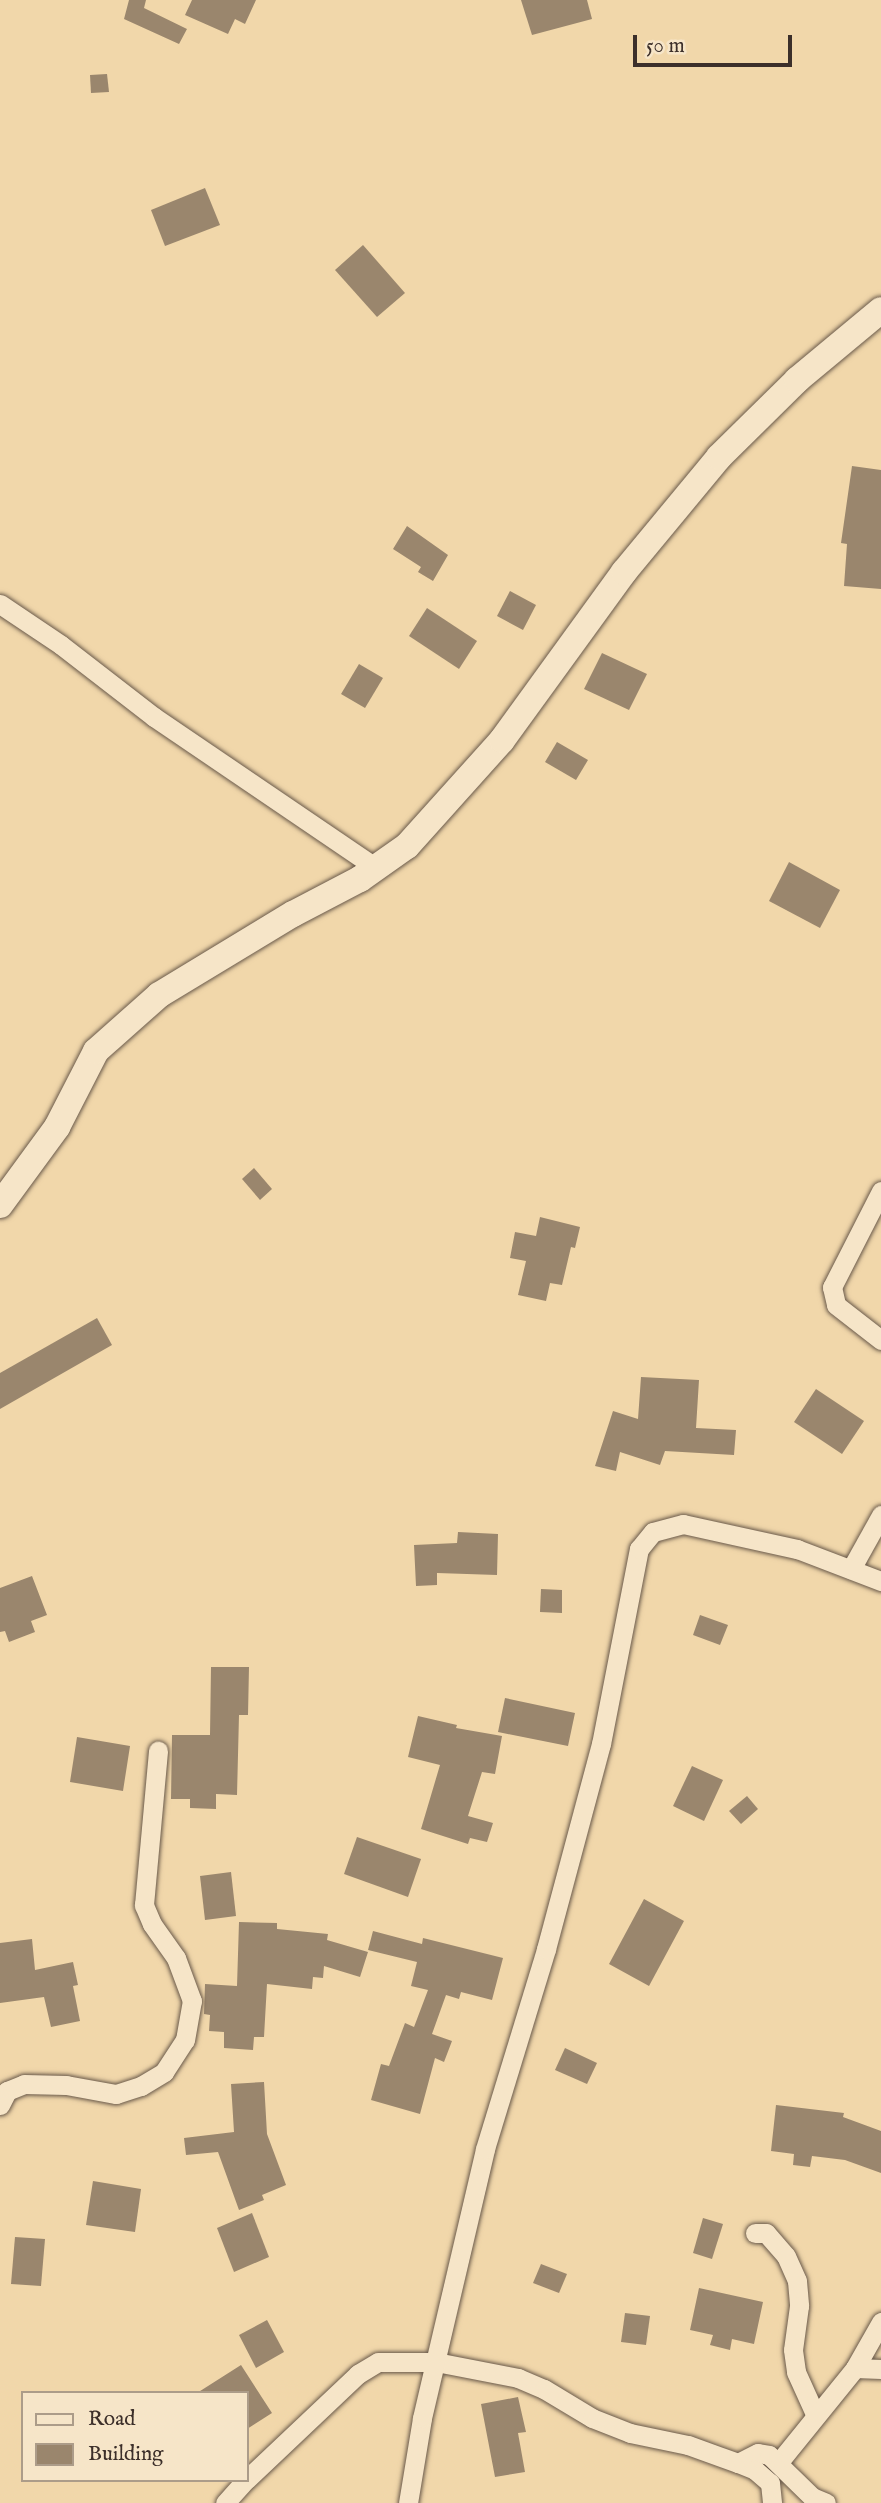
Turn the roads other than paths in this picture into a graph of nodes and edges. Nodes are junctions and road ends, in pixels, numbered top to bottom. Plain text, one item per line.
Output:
1 (881, 310) edge
2 (0, 604) edge
3 (376, 868) junction
4 (881, 1191) edge
5 (0, 1205) edge
6 (881, 1340) edge
7 (881, 1515) edge
8 (851, 1569) junction
9 (881, 1581) edge
10 (158, 1751) dead end
11 (0, 2105) edge
12 (755, 2233) dead end
13 (881, 2322) edge
14 (436, 2362) junction
15 (855, 2368) junction
16 (881, 2369) edge
17 (815, 2414) junction
18 (779, 2462) junction
19 (738, 2463) junction
20 (248, 2478) edge
21 (244, 2482) edge
22 (225, 2503) edge
23 (408, 2503) edge
24 (772, 2503) edge
25 (826, 2503) edge

1 - 3 street
2 - 3 street
3 - 5 street
4 - 6 street
7 - 8 street
8 - 9 street
8 - 14 street
10 - 11 street
12 - 17 street
13 - 15 street
14 - 19 street
14 - 20 street
14 - 23 street
15 - 16 street
15 - 17 street
17 - 18 street
18 - 19 street
18 - 25 street
19 - 24 street
21 - 22 street

